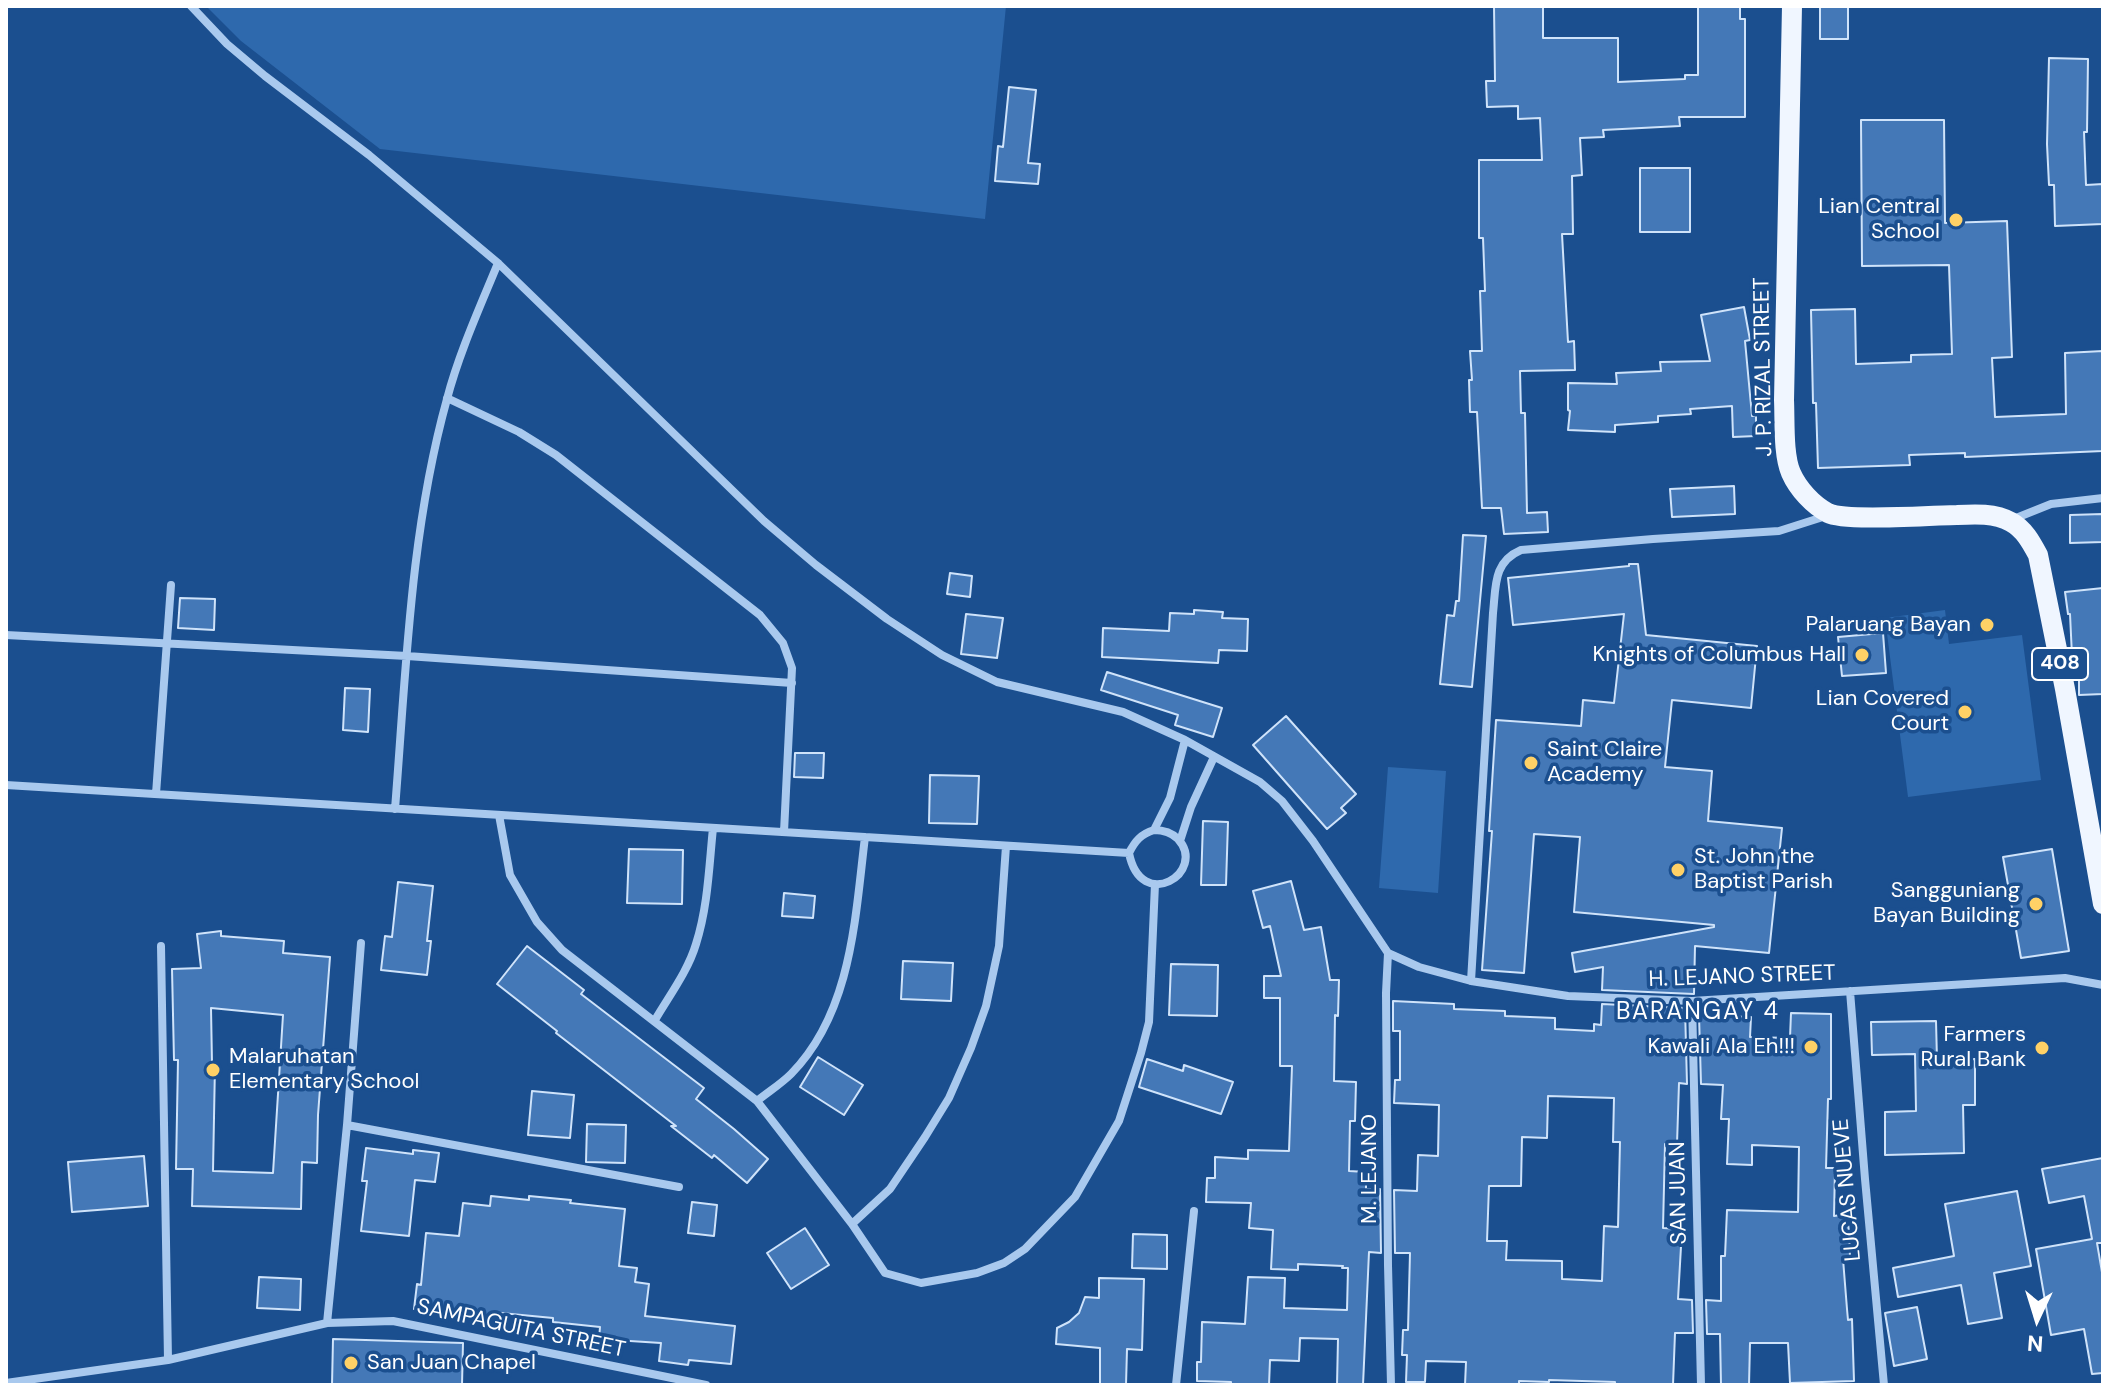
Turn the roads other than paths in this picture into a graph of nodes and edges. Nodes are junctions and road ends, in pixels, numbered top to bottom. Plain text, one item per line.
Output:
1 (191, 6) edge
2 (1792, 6) edge
3 (498, 263) junction
4 (447, 398) junction
5 (2103, 498) edge
6 (1830, 514) junction
7 (2010, 521) junction
8 (171, 585) dead end
9 (6, 635) edge
10 (167, 644) junction
11 (407, 656) junction
12 (792, 683) junction
13 (1185, 740) junction
14 (1214, 757) junction
15 (6, 785) edge
16 (156, 794) junction
17 (395, 809) junction
18 (499, 815) junction
19 (713, 828) junction
20 (1154, 830) junction
21 (784, 832) junction
22 (865, 837) junction
23 (1180, 841) junction
24 (1006, 846) junction
25 (1129, 853) junction
26 (1155, 884) junction
27 (2103, 904) edge
28 (361, 943) dead end
29 (161, 946) dead end
30 (1388, 953) junction
31 (1471, 981) junction
32 (2103, 985) edge
33 (1850, 991) junction
34 (1692, 1001) junction
35 (655, 1020) junction
36 (757, 1101) junction
37 (347, 1125) junction
38 (679, 1187) dead end
39 (1194, 1211) dead end
40 (852, 1224) junction
41 (327, 1323) junction
42 (168, 1360) junction
43 (6, 1383) edge
44 (706, 1385) edge
45 (1176, 1385) edge
46 (1391, 1385) edge
47 (1701, 1385) edge
48 (1884, 1385) edge

1 - 3 street
2 - 6 main road, J. P. RIZAL STREET
3 - 4 street
3 - 13 street
4 - 11 street
4 - 12 street
5 - 7 street
6 - 7 main road
6 - 31 street
7 - 27 main road, 408
8 - 10 street
9 - 10 street
10 - 11 street
10 - 16 street
11 - 12 street
11 - 17 street
12 - 21 street
13 - 14 street
13 - 20 street
14 - 23 street
14 - 30 street
15 - 16 street
16 - 17 street
17 - 18 street
18 - 19 street
18 - 35 street
19 - 21 street
19 - 35 street
20 - 23 street
20 - 25 street
21 - 22 street
22 - 24 street
22 - 36 street
23 - 26 street
24 - 25 street
24 - 40 street
25 - 26 street
26 - 40 street
28 - 37 street
29 - 42 street
30 - 31 street, H. LEJANO STREET
30 - 46 street, M. LEJANO
31 - 34 street, H. LEJANO STREET
32 - 33 street, H. LEJANO STREET
33 - 34 street, H. LEJANO STREET
33 - 48 street, LUCAS NUEVE
34 - 47 street, SAN JUAN
35 - 36 street
36 - 40 street
37 - 38 street
37 - 41 street
39 - 45 street
41 - 42 street, SAMPAGUITA STREET
41 - 44 street, SAMPAGUITA STREET
42 - 43 street, SAMPAGUITA STREET

